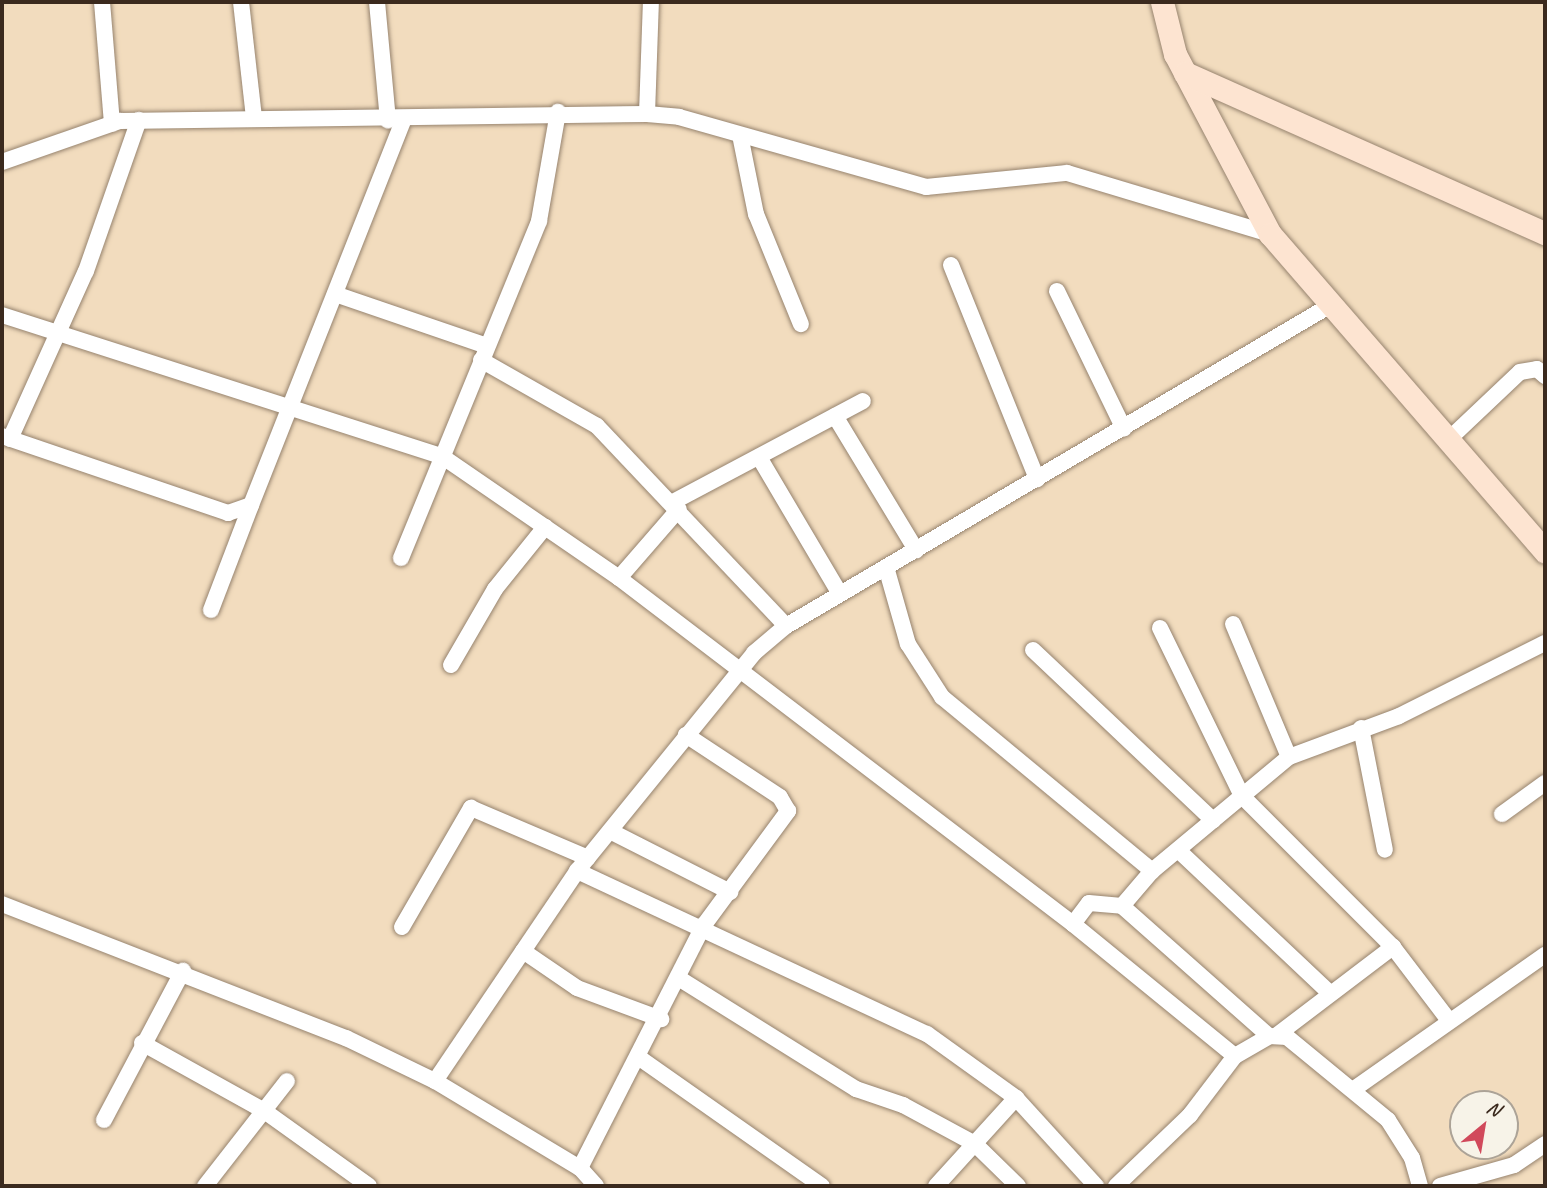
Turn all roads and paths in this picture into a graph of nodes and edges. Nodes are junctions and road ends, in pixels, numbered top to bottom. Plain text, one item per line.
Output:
1 (102, 2) edge
2 (241, 2) edge
3 (377, 2) edge
4 (1161, 2) edge
5 (657, 4) edge
6 (1185, 73) junction
7 (558, 112) junction
8 (648, 114) junction
9 (254, 117) junction
10 (139, 120) junction
11 (396, 120) junction
12 (111, 124) junction
13 (740, 135) junction
14 (2, 162) edge
15 (1545, 233) edge
16 (1270, 234) junction
17 (951, 265) dead end
18 (1056, 290) dead end
19 (335, 294) junction
20 (1329, 306) junction
21 (2, 315) edge
22 (801, 324) dead end
23 (58, 332) junction
24 (484, 353) junction
25 (1545, 376) edge
26 (863, 401) dead end
27 (290, 405) junction
28 (835, 416) junction
29 (1124, 429) junction
30 (6, 437) edge
31 (1447, 440) junction
32 (443, 457) junction
33 (760, 457) junction
34 (1037, 479) junction
35 (251, 505) junction
36 (676, 506) junction
37 (545, 527) junction
38 (916, 550) junction
39 (1545, 551) edge
40 (401, 558) dead end
41 (886, 567) junction
42 (619, 578) junction
43 (840, 594) junction
44 (211, 610) dead end
45 (1233, 624) dead end
46 (786, 626) junction
47 (1160, 628) dead end
48 (1545, 643) edge
49 (1033, 650) dead end
50 (451, 666) dead end
51 (738, 670) junction
52 (1361, 728) junction
53 (686, 735) junction
54 (1289, 757) junction
55 (1545, 783) edge
56 (1242, 796) junction
57 (1502, 814) dead end
58 (1213, 820) junction
59 (610, 831) junction
60 (1178, 850) junction
61 (1385, 850) dead end
62 (588, 858) junction
63 (577, 871) junction
64 (1153, 872) junction
65 (730, 892) junction
66 (2, 904) edge
67 (1122, 906) junction
68 (1073, 924) junction
69 (704, 925) junction
70 (402, 927) dead end
71 (1393, 947) junction
72 (523, 951) junction
73 (1545, 955) edge
74 (183, 971) junction
75 (680, 979) junction
76 (1330, 993) junction
77 (1447, 1018) junction
78 (661, 1019) junction
79 (1273, 1036) junction
80 (142, 1042) junction
81 (1235, 1056) junction
82 (641, 1059) junction
83 (287, 1081) dead end
84 (435, 1081) junction
85 (1354, 1089) junction
86 (1017, 1098) junction
87 (264, 1111) junction
88 (104, 1120) dead end
89 (975, 1144) junction
90 (1545, 1144) edge
91 (580, 1168) junction
92 (365, 1185) edge
93 (205, 1186) edge
94 (596, 1186) edge
95 (822, 1186) edge
96 (936, 1186) edge
97 (1018, 1186) edge
98 (1096, 1186) edge
99 (1116, 1186) edge
100 (1420, 1186) edge
101 (1440, 1186) edge

1 - 12 street
2 - 9 street
3 - 11 street
4 - 6 street
5 - 8 street
6 - 15 street
6 - 16 street
7 - 8 street
7 - 11 street
7 - 24 street
8 - 13 street
9 - 10 street
9 - 11 street
10 - 12 street
10 - 23 street
11 - 19 street
12 - 14 street
13 - 16 street
13 - 22 street
16 - 20 street
17 - 34 street
18 - 29 street
19 - 24 street
19 - 27 street
20 - 29 street
20 - 31 street
21 - 23 street
23 - 27 street
23 - 30 street
24 - 32 street
24 - 36 street
25 - 31 street
26 - 28 street
27 - 32 street
27 - 35 street
28 - 33 street
28 - 38 street
29 - 34 street
30 - 35 street
31 - 39 street
32 - 37 street
32 - 40 street
33 - 36 street
33 - 43 street
34 - 38 street
35 - 44 street
36 - 42 street
36 - 46 street
37 - 42 street
37 - 50 street
38 - 41 street
41 - 43 street
41 - 64 street
42 - 51 street
43 - 46 street
45 - 54 street
46 - 51 street
47 - 56 street
48 - 52 street
49 - 58 street
51 - 53 street
51 - 68 street
52 - 54 street
52 - 61 street
53 - 59 street
53 - 65 street
54 - 56 street
55 - 57 street
56 - 58 street
56 - 71 street
58 - 60 street
59 - 62 street
59 - 65 street
60 - 64 street
60 - 76 street
62 - 63 street
62 - 70 street
63 - 69 street
63 - 72 street
64 - 67 street
65 - 69 street
66 - 74 street
67 - 68 street
67 - 79 street
68 - 81 street
69 - 75 street
69 - 86 street
71 - 76 street
71 - 77 street
72 - 78 street
72 - 84 street
73 - 77 street
74 - 80 street
74 - 84 street
75 - 78 street
75 - 89 street
76 - 79 street
77 - 85 street
78 - 82 street
79 - 81 street
79 - 85 street
80 - 87 street
80 - 88 street
81 - 99 street
82 - 91 street
82 - 95 street
83 - 87 street
84 - 91 street
85 - 100 street
86 - 89 street
86 - 98 street
87 - 92 street
87 - 93 street
89 - 96 street
89 - 97 street
90 - 101 street
91 - 94 street

